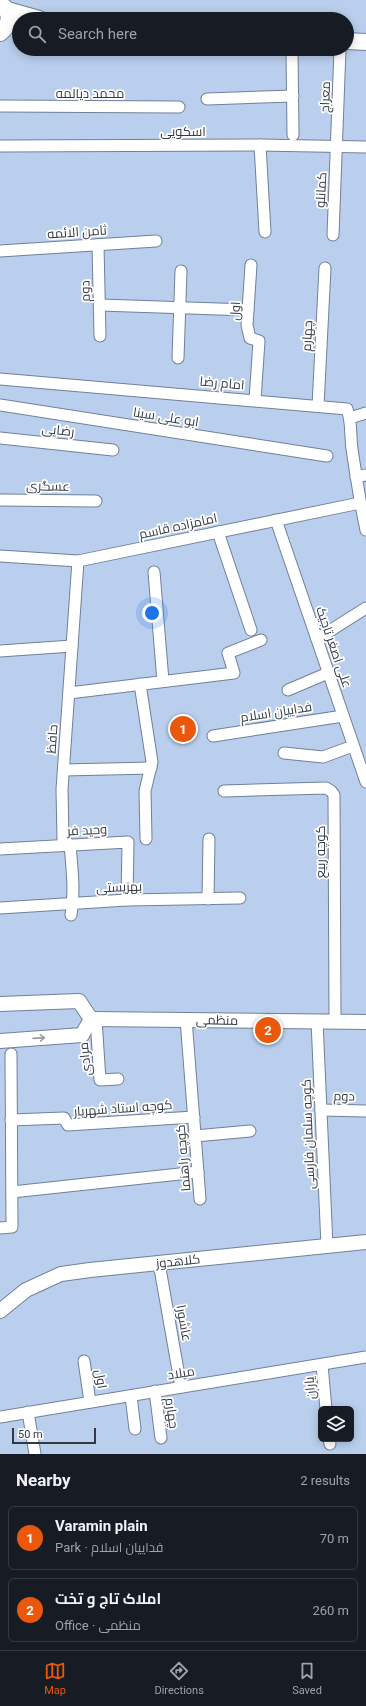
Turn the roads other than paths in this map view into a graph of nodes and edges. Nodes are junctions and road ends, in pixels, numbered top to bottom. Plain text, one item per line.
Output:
1 (3, 5) edge
2 (22, 12) edge
3 (8, 29) edge
4 (354, 41) edge
5 (366, 42) edge
6 (292, 56) edge
7 (340, 56) edge
8 (293, 96) junction
9 (207, 99) dead end
10 (0, 106) edge
11 (179, 107) dead end
12 (293, 135) dead end
13 (260, 145) junction
14 (0, 146) edge
15 (337, 146) junction
16 (366, 147) edge
17 (265, 232) dead end
18 (332, 235) dead end
19 (156, 241) dead end
20 (98, 245) junction
21 (0, 251) edge
22 (251, 265) dead end
23 (325, 268) dead end
24 (181, 271) dead end
25 (100, 305) junction
26 (179, 307) junction
27 (248, 310) junction
28 (100, 336) dead end
29 (178, 358) dead end
30 (0, 379) edge
31 (255, 400) junction
32 (0, 405) edge
33 (318, 406) junction
34 (366, 413) edge
35 (350, 418) junction
36 (0, 438) edge
37 (113, 450) dead end
38 (327, 456) dead end
39 (361, 476) edge
40 (0, 500) edge
41 (96, 501) dead end
42 (360, 503) junction
43 (276, 520) junction
44 (366, 530) edge
45 (218, 532) junction
46 (0, 556) edge
47 (78, 561) junction
48 (154, 572) dead end
49 (366, 608) edge
50 (251, 630) dead end
51 (317, 639) junction
52 (261, 640) dead end
53 (72, 646) junction
54 (0, 651) edge
55 (328, 673) junction
56 (163, 682) junction
57 (140, 684) junction
58 (288, 690) dead end
59 (69, 693) junction
60 (343, 716) junction
61 (213, 736) dead end
62 (353, 746) junction
63 (284, 753) dead end
64 (151, 768) junction
65 (64, 770) junction
66 (366, 782) edge
67 (224, 791) dead end
68 (146, 839) dead end
69 (209, 840) dead end
70 (70, 845) junction
71 (0, 849) edge
72 (127, 894) junction
73 (240, 898) dead end
74 (208, 899) junction
75 (73, 903) junction
76 (0, 908) edge
77 (71, 915) dead end
78 (0, 1004) edge
79 (94, 1019) junction
80 (186, 1020) junction
81 (317, 1021) junction
82 (335, 1021) junction
83 (366, 1022) edge
84 (0, 1041) edge
85 (11, 1054) dead end
86 (118, 1079) dead end
87 (321, 1110) junction
88 (366, 1111) edge
89 (194, 1118) junction
90 (11, 1120) junction
91 (250, 1131) dead end
92 (195, 1136) junction
93 (198, 1172) junction
94 (12, 1192) junction
95 (200, 1199) dead end
96 (0, 1228) edge
97 (366, 1242) edge
98 (327, 1246) junction
99 (159, 1263) junction
100 (0, 1311) edge
101 (366, 1357) edge
102 (84, 1361) dead end
103 (322, 1365) junction
104 (181, 1387) junction
105 (155, 1392) junction
106 (131, 1396) junction
107 (90, 1402) junction
108 (326, 1406) edge
109 (28, 1412) junction
110 (0, 1417) edge
111 (135, 1429) dead end
112 (162, 1438) dead end
113 (35, 1454) edge

1 - 2 main road
1 - 3 main road
4 - 5 main road
6 - 8 street
7 - 15 street, معراج
8 - 9 street
8 - 12 street
10 - 11 street, محمد دیالمه
13 - 14 street, اسکویی
13 - 15 street, اسکویی
13 - 17 street
15 - 16 street, اسکویی
15 - 18 street, کمانلو
19 - 20 street, ثامن الائمه
20 - 21 street, ثامن الائمه
20 - 25 street, دوم
22 - 27 street, اول
23 - 33 street, چهارم
24 - 26 street
25 - 26 street
25 - 28 street, دوم
26 - 27 street
26 - 29 street
27 - 31 street, اول
30 - 31 street, امام رضا
31 - 33 street, امام رضا
32 - 38 street, ابو علی سینا
33 - 35 street, امام رضا
34 - 35 street
35 - 39 street
36 - 37 street, رضایی
39 - 42 street
40 - 41 street, عسگری
42 - 43 street, امامزاده قاسم
42 - 44 street
43 - 45 street, امامزاده قاسم
43 - 51 street, علی اصغر تاجیک
45 - 47 street, امامزاده قاسم
45 - 50 street
46 - 47 street, امامزاده قاسم
47 - 53 street, حافظ
48 - 56 street
49 - 51 street
51 - 55 street, علی اصغر تاجیک
52 - 56 street
53 - 54 street
53 - 59 street, حافظ
55 - 58 street
55 - 60 street, علی اصغر تاجیک
56 - 57 street
57 - 59 street
57 - 64 street
59 - 65 street, حافظ
60 - 61 street, فداییان اسلام
60 - 62 street, علی اصغر تاجیک
62 - 63 street
62 - 66 street, علی اصغر تاجیک
64 - 65 street
64 - 68 street
65 - 70 street, حافظ
67 - 82 street, کوچه ربیع
69 - 74 street
70 - 71 street, وحید فر
70 - 72 street, وحید فر
70 - 75 street, حافظ
72 - 74 street, بهزیستی
72 - 75 street, بهزیستی
73 - 74 street, بهزیستی
75 - 76 street, بهزیستی
75 - 77 street, حافظ
78 - 79 street
79 - 80 street, منظمی
84 -> 79 street
79 - 86 street, مرادی
80 - 81 street, منظمی
80 - 89 street, کوچه راهنما
81 - 82 street, منظمی
81 - 87 street, کوچه سلمان فارسی
82 - 83 street, منظمی
85 - 90 street
87 - 88 street, دوم
87 - 98 street, کوچه سلمان فارسی
89 - 90 street, کوچه استاد شهریار
89 - 92 street, کوچه راهنما
90 - 94 street
91 - 92 street
92 - 93 street, کوچه راهنما
93 - 94 street
93 - 95 street, کوچه راهنما
94 - 96 street
97 - 98 street, کلاهدوز
98 - 99 street, کلاهدوز
99 - 100 street, کلاهدوز
99 - 104 street, عاشورا
101 - 103 street, میلاد
102 - 107 street, اول
103 - 104 street, میلاد
103 - 108 street, یاران
104 - 105 street, میلاد
105 - 106 street, میلاد
105 - 112 street, چهارم
106 - 107 street, میلاد
106 - 111 street
107 - 109 street, میلاد
109 - 110 street, میلاد
109 - 113 street

